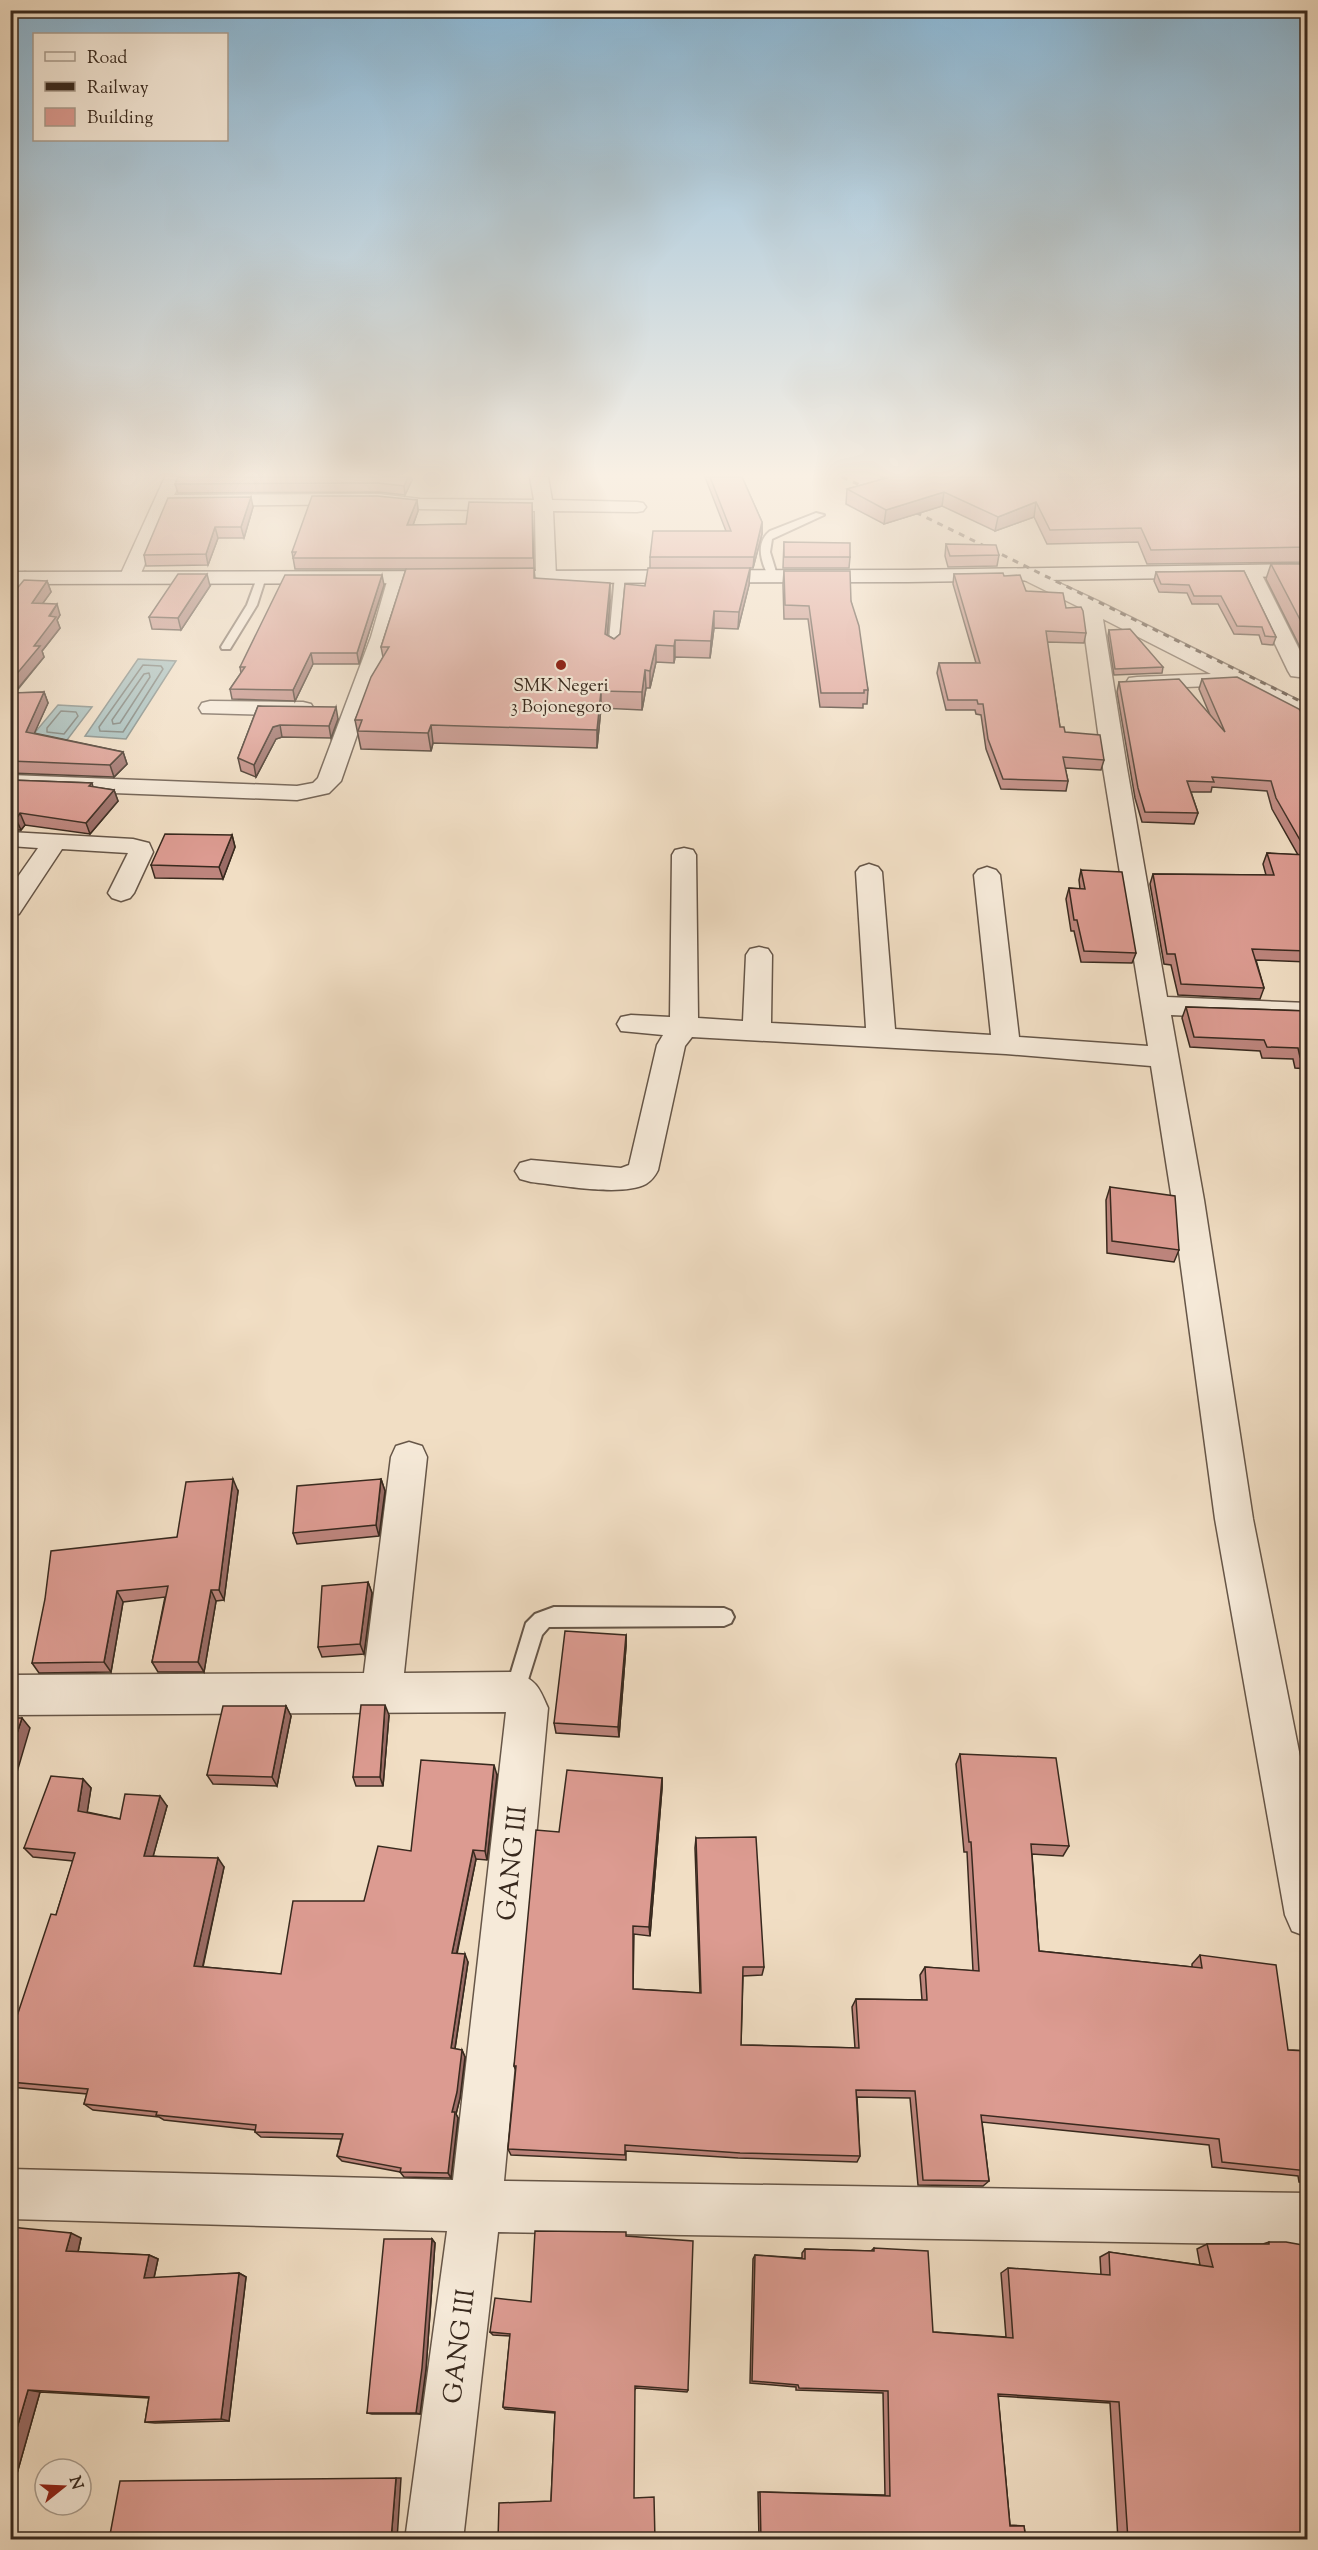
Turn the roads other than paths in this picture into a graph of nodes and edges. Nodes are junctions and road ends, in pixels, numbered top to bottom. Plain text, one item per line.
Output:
1 (255, 596) edge
2 (393, 596) edge
3 (618, 596) edge
4 (1076, 596) edge
5 (1262, 596) edge
6 (1091, 605) junction
7 (226, 647) dead end
8 (613, 651) edge
9 (1299, 671) dead end
10 (1238, 679) junction
11 (1102, 684) junction
12 (210, 708) dead end
13 (337, 710) junction
14 (1308, 717) edge
15 (10, 782) edge
16 (10, 839) edge
17 (54, 842) junction
18 (684, 855) dead end
19 (869, 872) dead end
20 (987, 875) dead end
21 (121, 893) dead end
22 (10, 908) edge
23 (759, 955) dead end
24 (1155, 1005) junction
25 (1308, 1012) edge
26 (632, 1024) dead end
27 (684, 1027) junction
28 (757, 1032) junction
29 (881, 1037) junction
30 (1006, 1045) junction
31 (1164, 1057) junction
32 (531, 1171) dead end
33 (410, 1457) dead end
34 (723, 1617) dead end
35 (382, 1692) junction
36 (515, 1692) junction
37 (10, 1695) edge
38 (1296, 1796) edge
39 (1308, 1915) edge
40 (10, 2194) edge
41 (476, 2206) junction
42 (1308, 2219) edge
43 (434, 2540) edge

1 - 7 lane
2 - 13 street
3 - 8 lane
4 - 6 street
5 - 9 street
6 - 10 street
6 - 11 street
10 - 11 street
10 - 14 street
11 - 24 street
12 - 13 street
13 - 15 street
16 - 17 street
17 - 21 street
17 - 22 street
18 - 27 street
19 - 29 street
20 - 30 street
23 - 28 street
24 - 25 street
24 - 31 street
26 - 27 street
27 - 28 street
27 - 32 street
28 - 29 street
29 - 30 street
30 - 31 street
31 - 38 street
33 - 35 street
34 - 36 lane
35 - 36 street
35 - 37 street
36 - 41 street, GANG III
38 - 39 street
40 - 41 street
41 - 42 street
41 - 43 street, GANG III

